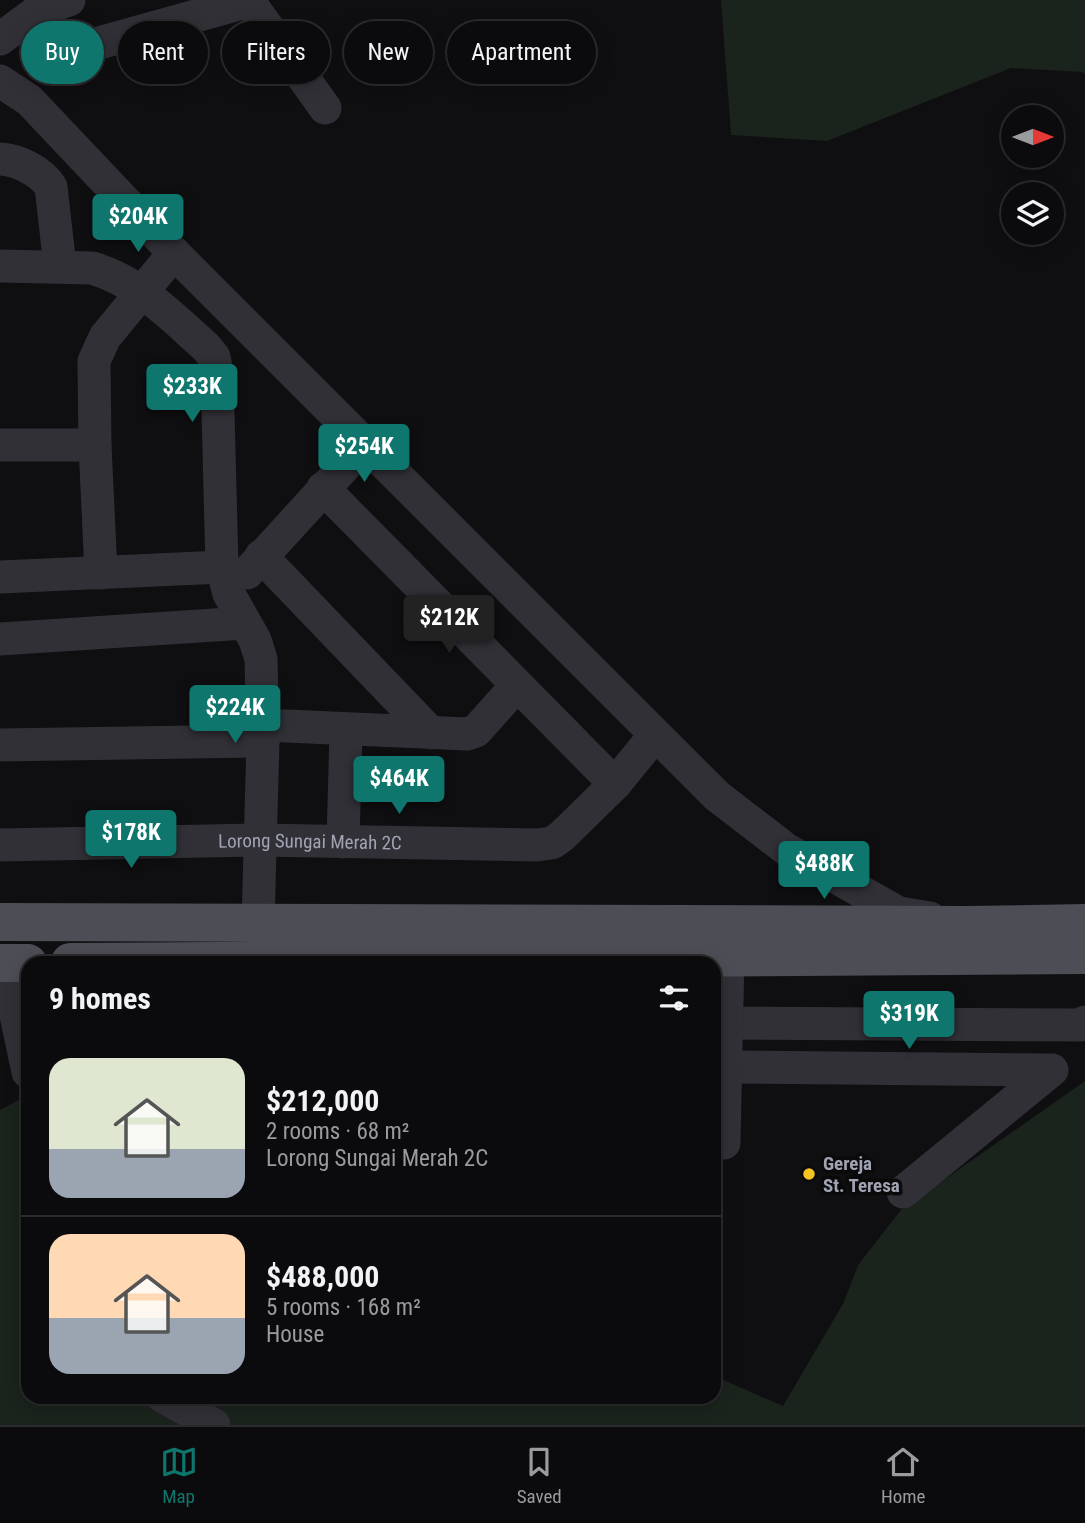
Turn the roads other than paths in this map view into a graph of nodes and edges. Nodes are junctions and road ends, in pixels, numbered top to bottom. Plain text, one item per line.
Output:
1 (248, 1) edge
2 (46, 3) edge
3 (0, 21) edge
4 (0, 39) edge
5 (104, 42) edge
6 (0, 81) edge
7 (325, 108) dead end
8 (0, 159) edge
9 (174, 253) junction
10 (0, 266) edge
11 (60, 266) junction
12 (142, 290) junction
13 (366, 443) junction
14 (0, 445) edge
15 (95, 445) junction
16 (323, 488) junction
17 (261, 556) junction
18 (102, 573) junction
19 (0, 577) edge
20 (226, 580) junction
21 (245, 623) junction
22 (0, 639) edge
23 (517, 685) junction
24 (346, 730) junction
25 (263, 733) junction
26 (432, 733) junction
27 (655, 735) junction
28 (0, 745) edge
29 (615, 784) junction
30 (261, 840) junction
31 (343, 842) junction
32 (0, 845) edge
33 (0, 922) edge
34 (1085, 923) edge
35 (258, 924) junction
36 (967, 925) junction
37 (1085, 955) edge
38 (721, 957) edge
39 (728, 957) junction
40 (11, 963) edge
41 (721, 1015) edge
42 (721, 1023) edge
43 (1083, 1023) edge
44 (21, 1027) edge
45 (721, 1032) edge
46 (725, 1067) junction
47 (0, 1070) edge
48 (1052, 1070) junction
49 (21, 1071) edge
50 (724, 1143) dead end
51 (903, 1192) dead end
52 (176, 1404) edge
53 (214, 1425) edge

1 - 5 street
1 - 7 street
2 - 3 street
2 - 4 street
6 - 9 street
8 - 11 street
9 - 12 street
9 - 13 street
10 - 11 street
11 - 12 street
12 - 15 street
12 - 20 street
13 - 16 street
13 - 27 street
14 - 15 street
15 - 18 street
16 - 17 street
16 - 23 street
17 - 20 street
17 - 26 street
18 - 19 street
18 - 20 street
20 - 21 street
21 - 22 street
21 - 25 street
23 - 26 street
23 - 29 street
24 - 25 street
24 - 26 street
24 - 31 street
25 - 28 street
25 - 30 street
27 - 29 street
27 - 36 street
29 - 31 street, Lorong Sungai Merah 2C
30 - 31 street, Lorong Sungai Merah 2C
30 - 32 street, Lorong Sungai Merah 2C
30 - 35 street
33 - 35 main road
34 - 36 main road
35 - 36 main road
37 - 39 main road
38 - 39 main road
39 - 41 street
40 - 44 street
42 - 43 street
43 - 48 street
45 - 46 street
46 - 48 street
46 - 50 street
47 - 49 street
48 - 51 street
52 - 53 street

